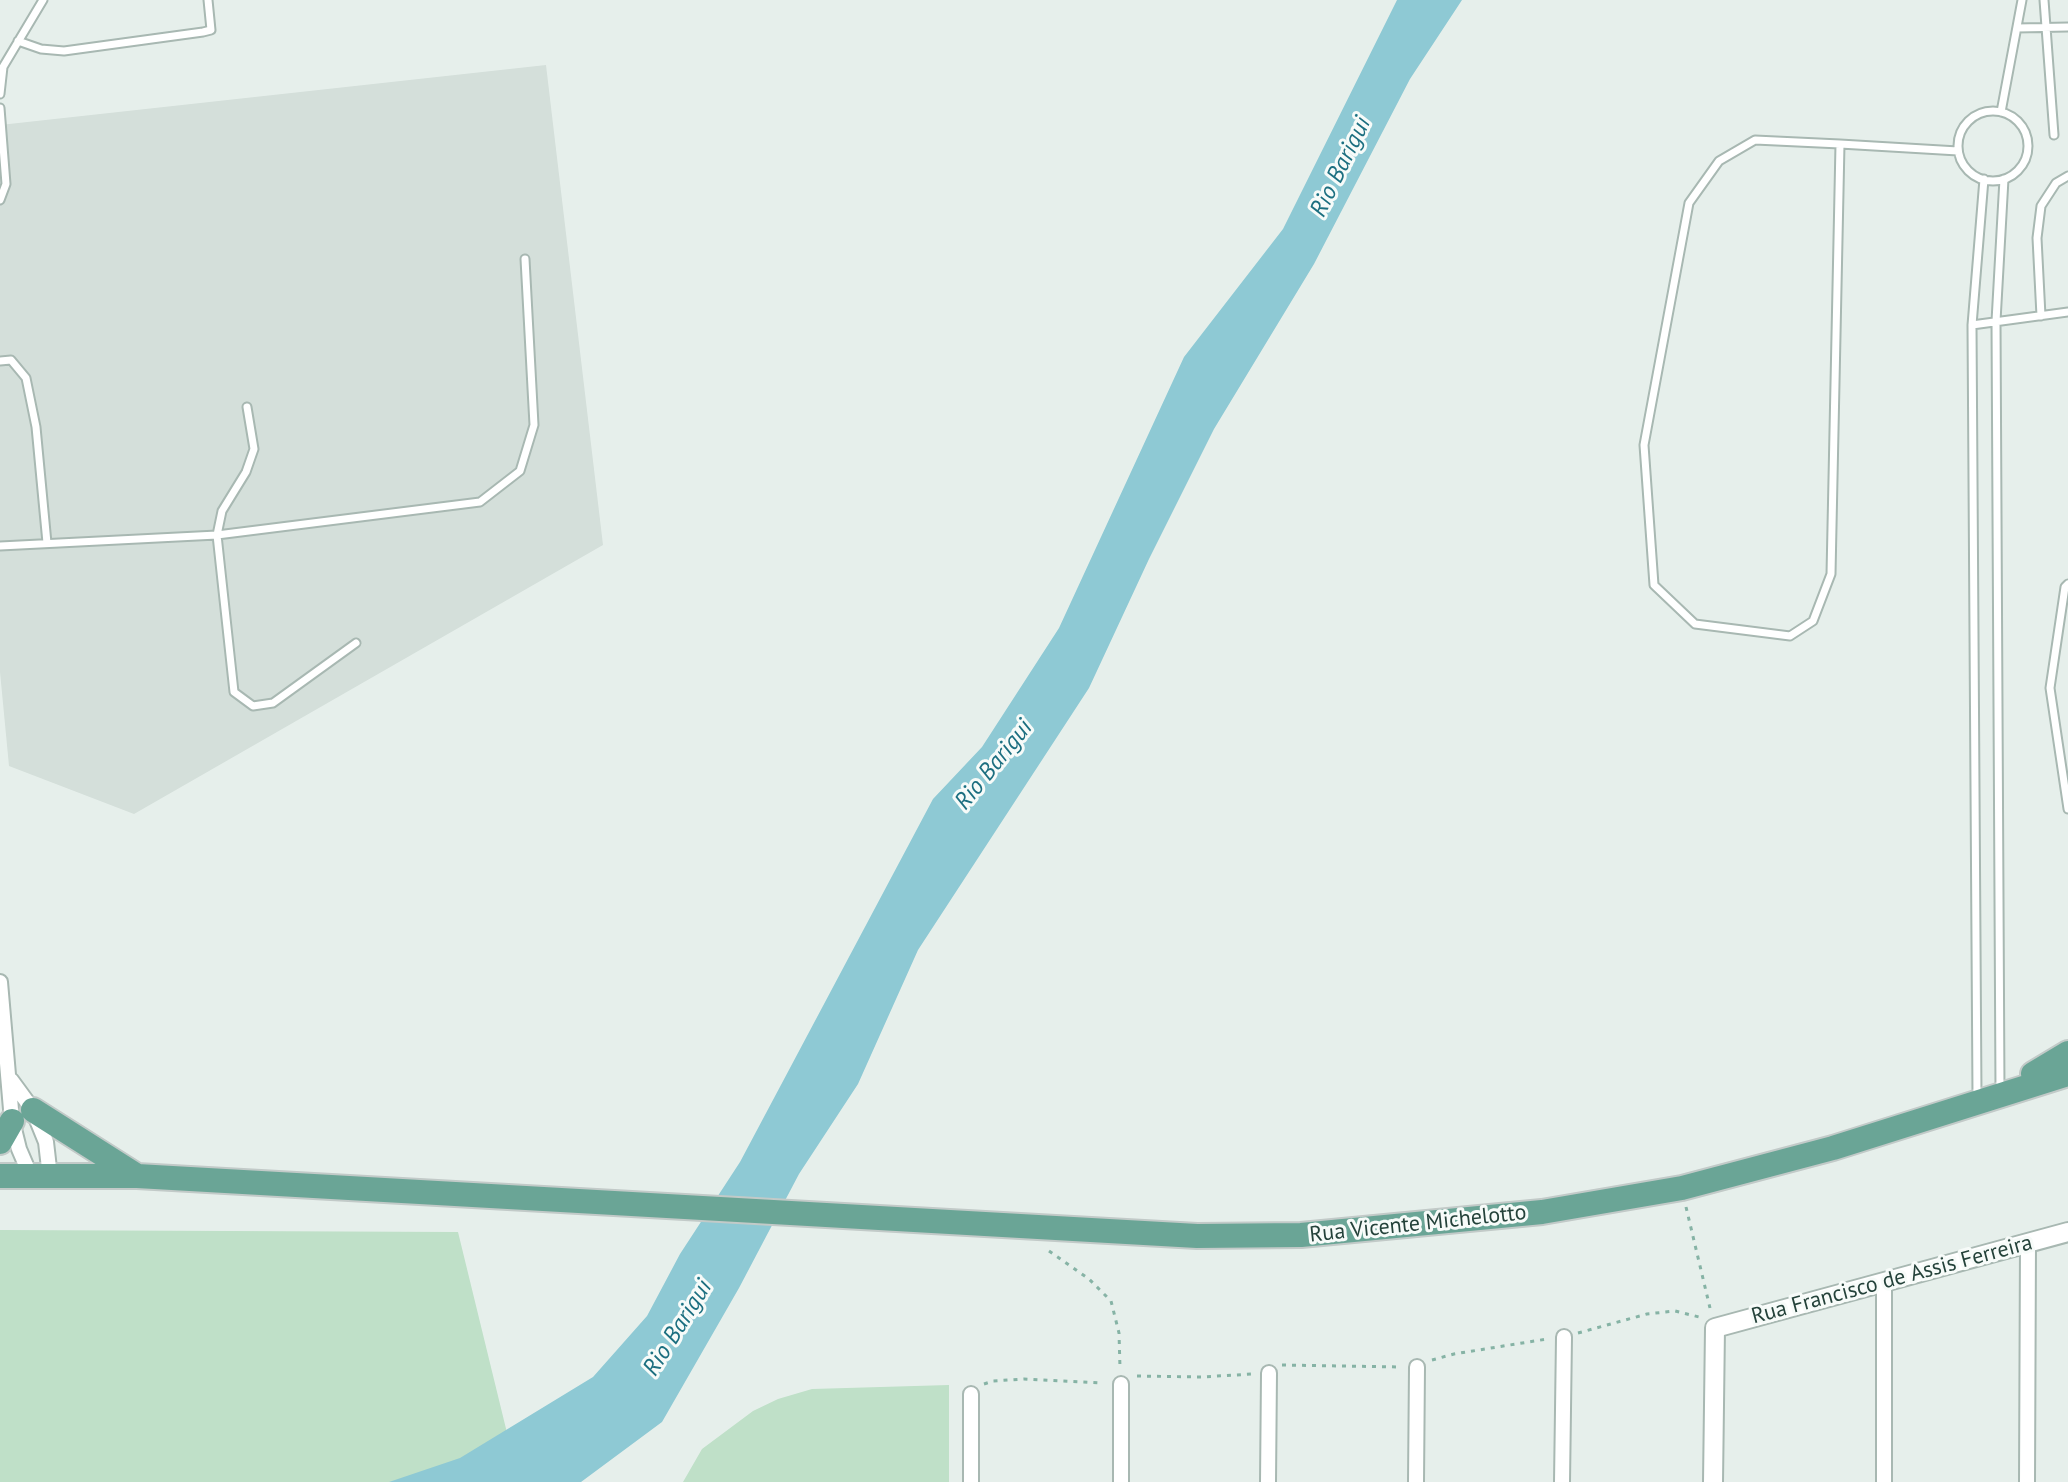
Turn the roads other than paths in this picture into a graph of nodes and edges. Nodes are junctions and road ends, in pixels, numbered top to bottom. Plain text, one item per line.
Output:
1 (43, 0) edge
2 (208, 0) edge
3 (2022, 0) edge
4 (2044, 0) edge
5 (2068, 27) edge
6 (2017, 28) junction
7 (2044, 28) junction
8 (18, 41) junction
9 (0, 94) edge
10 (0, 108) edge
11 (2001, 112) junction
12 (2054, 135) dead end
13 (1840, 144) junction
14 (1958, 151) junction
15 (2068, 176) edge
16 (1984, 179) junction
17 (2004, 179) junction
18 (0, 200) edge
19 (525, 259) dead end
20 (2068, 312) edge
21 (2041, 316) junction
22 (1996, 321) junction
23 (1972, 325) junction
24 (0, 361) edge
25 (247, 407) dead end
26 (217, 535) junction
27 (47, 543) junction
28 (0, 546) edge
29 (2068, 584) edge
30 (356, 643) dead end
31 (2068, 809) edge
32 (0, 982) edge
33 (2068, 1053) edge
34 (2068, 1074) edge
35 (10, 1079) junction
36 (1988, 1097) junction
37 (15, 1124) edge
38 (0, 1176) edge
39 (137, 1176) junction
40 (41, 1177) junction
41 (2068, 1232) edge
42 (2028, 1243) junction
43 (1884, 1282) junction
44 (1564, 1337) road end
45 (1417, 1367) road end
46 (1269, 1373) road end
47 (1121, 1384) road end
48 (971, 1394) road end
49 (971, 1482) edge
50 (1121, 1482) edge
51 (1268, 1482) edge
52 (1416, 1482) edge
53 (1562, 1482) edge
54 (1713, 1482) edge
55 (1884, 1482) edge
56 (2027, 1482) edge

1 - 8 lane
2 - 8 lane
3 - 6 lane
4 - 7 lane
5 - 7 lane
6 - 7 lane
6 - 11 lane
7 - 12 lane
8 - 9 lane
10 - 18 lane
11 - 14 lane
11 - 17 lane
13 - 13 lane
13 - 14 lane
14 - 16 lane
15 - 21 lane
16 - 17 lane
16 - 23 lane
17 - 22 lane
19 - 26 lane
20 - 21 lane
21 - 22 lane
22 - 23 lane
22 - 36 lane
23 - 36 lane
24 - 27 lane
25 - 26 lane
26 - 27 lane
26 - 30 lane
27 - 28 lane
29 - 31 lane
32 - 35 street
33 - 36 main road, Rua Vicente Michelotto
34 - 36 main road, Rua Vicente Michelotto
35 - 37 street
35 - 37 street
36 - 39 main road, Rua Vicente Michelotto
37 - 39 main road
37 - 40 street
37 - 40 street
38 - 40 main road, Rua Vicente Michelotto
39 - 40 main road, Rua Vicente Michelotto
41 - 42 street, Rua Francisco de Assis Ferreira
42 - 43 street, Rua Francisco de Assis Ferreira
42 - 56 street
43 - 54 street, Rua Francisco de Assis Ferreira
43 - 55 street
44 - 53 street
45 - 52 street
46 - 51 street
47 - 50 street
48 - 49 street

